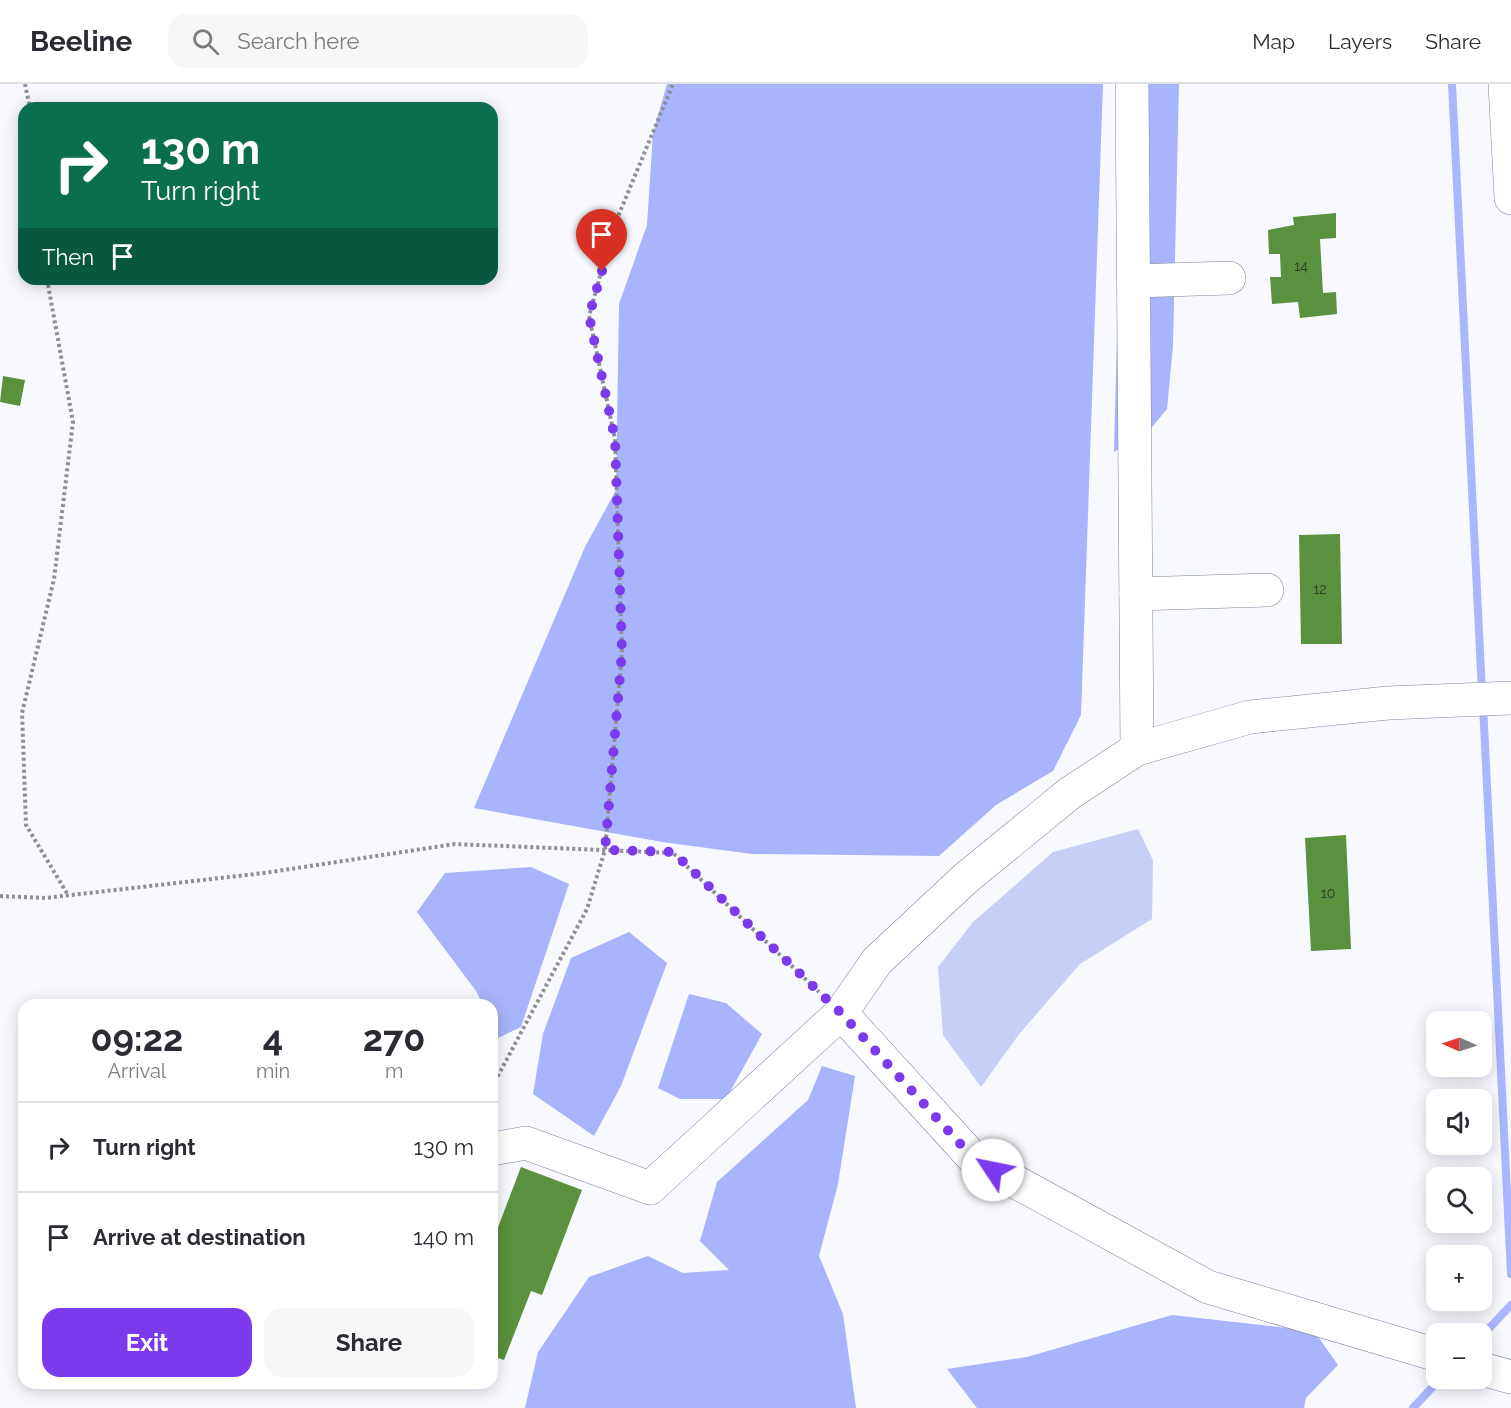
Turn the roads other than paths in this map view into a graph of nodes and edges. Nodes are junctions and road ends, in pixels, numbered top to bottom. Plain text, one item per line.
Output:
1 (1132, 84) edge
2 (1505, 84) edge
3 (1510, 154) edge
4 (1511, 198) edge
5 (1229, 278) dead end
6 (1134, 280) junction
7 (1267, 590) dead end
8 (1136, 594) junction
9 (1510, 698) edge
10 (1137, 749) junction
11 (841, 1013) junction
12 (498, 1148) edge
13 (1426, 1352) edge
14 (1492, 1372) edge
15 (1511, 1377) edge

1 - 6 street
2 - 3 street
3 - 4 street
5 - 6 street
6 - 8 street
7 - 8 street
8 - 10 street
9 - 10 street
10 - 11 street
11 - 12 street
11 - 13 street
14 - 15 street

